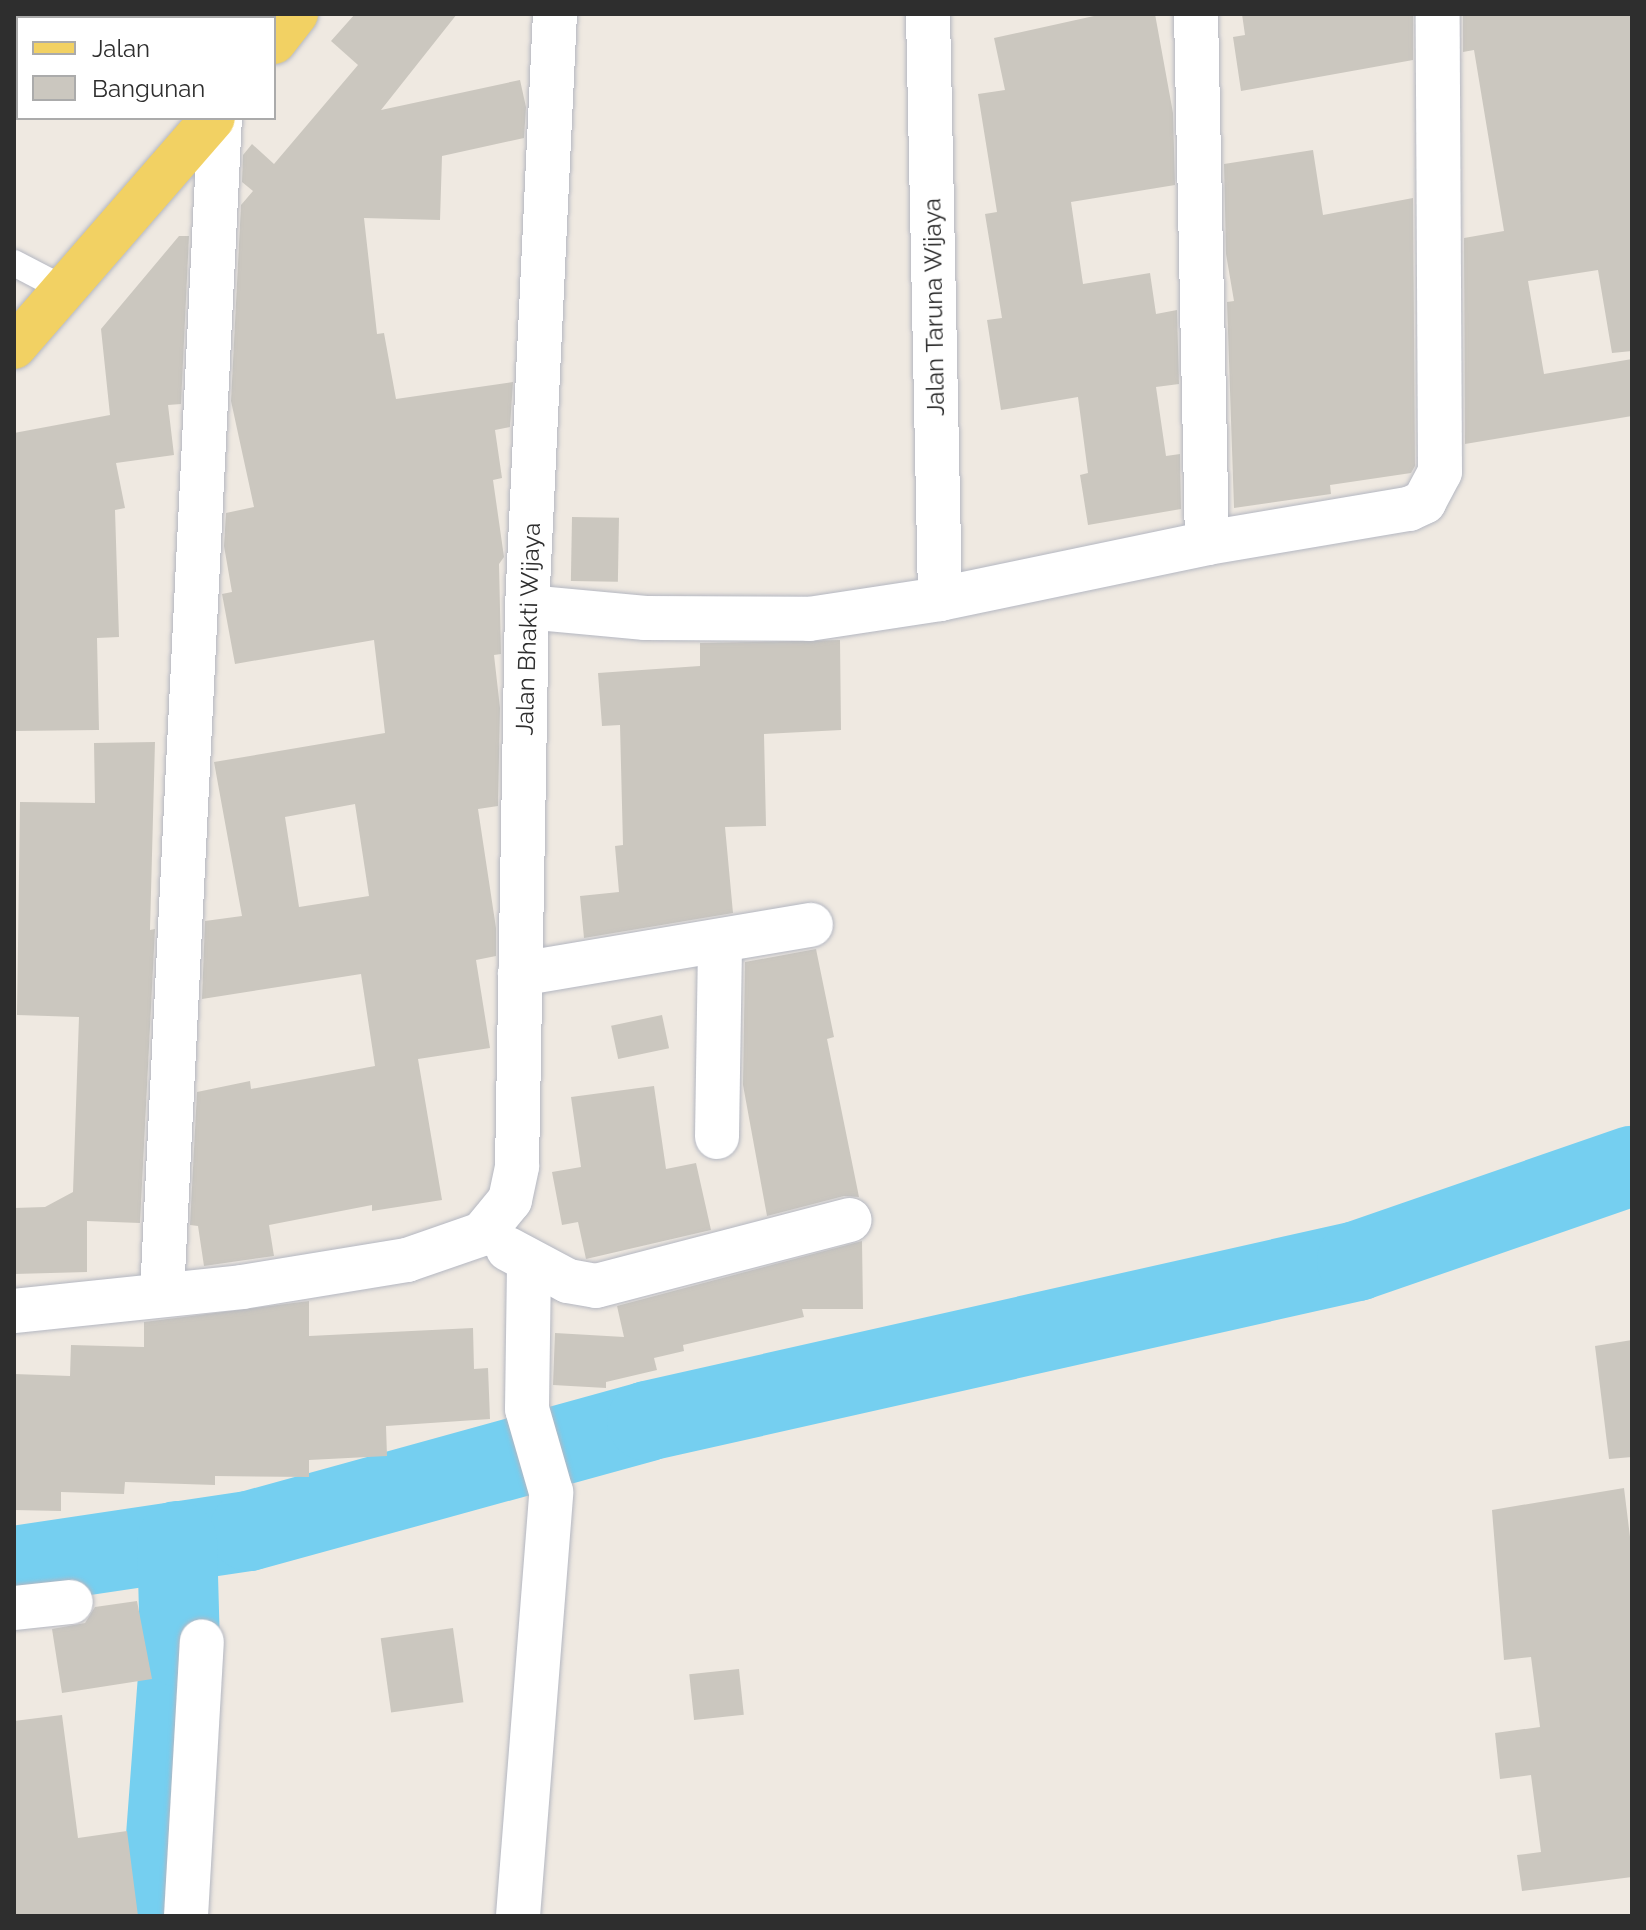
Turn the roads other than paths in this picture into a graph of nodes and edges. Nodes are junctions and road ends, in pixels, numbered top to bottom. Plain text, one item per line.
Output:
1 (296, 14) edge
2 (555, 14) edge
3 (928, 14) edge
4 (1196, 14) edge
5 (1438, 14) edge
6 (276, 39) edge
7 (211, 120) edge
8 (220, 120) edge
9 (14, 263) edge
10 (64, 289) junction
11 (14, 347) edge
12 (1207, 543) junction
13 (940, 599) junction
14 (527, 607) junction
15 (811, 925) dead end
16 (720, 942) junction
17 (520, 974) junction
18 (717, 1137) dead end
19 (850, 1220) dead end
20 (482, 1234) junction
21 (529, 1261) junction
22 (162, 1294) junction
23 (14, 1311) edge
24 (71, 1602) dead end
25 (14, 1608) edge
26 (202, 1641) dead end
27 (186, 1916) edge
28 (518, 1916) edge

1 - 6 main road
2 - 14 street, Jalan Bhakti Wijaya
3 - 13 street, Jalan Taruna Wijaya
4 - 12 street
5 - 12 street
7 - 10 main road
8 - 22 street
9 - 10 lane
10 - 11 main road
12 - 13 street
13 - 14 street
14 - 17 street, Jalan Bhakti Wijaya
15 - 16 street
16 - 17 street
16 - 18 street
17 - 20 street, Jalan Bhakti Wijaya
19 - 21 street
20 - 21 street
20 - 22 street
21 - 28 street
22 - 23 street
24 - 25 street
26 - 27 street

